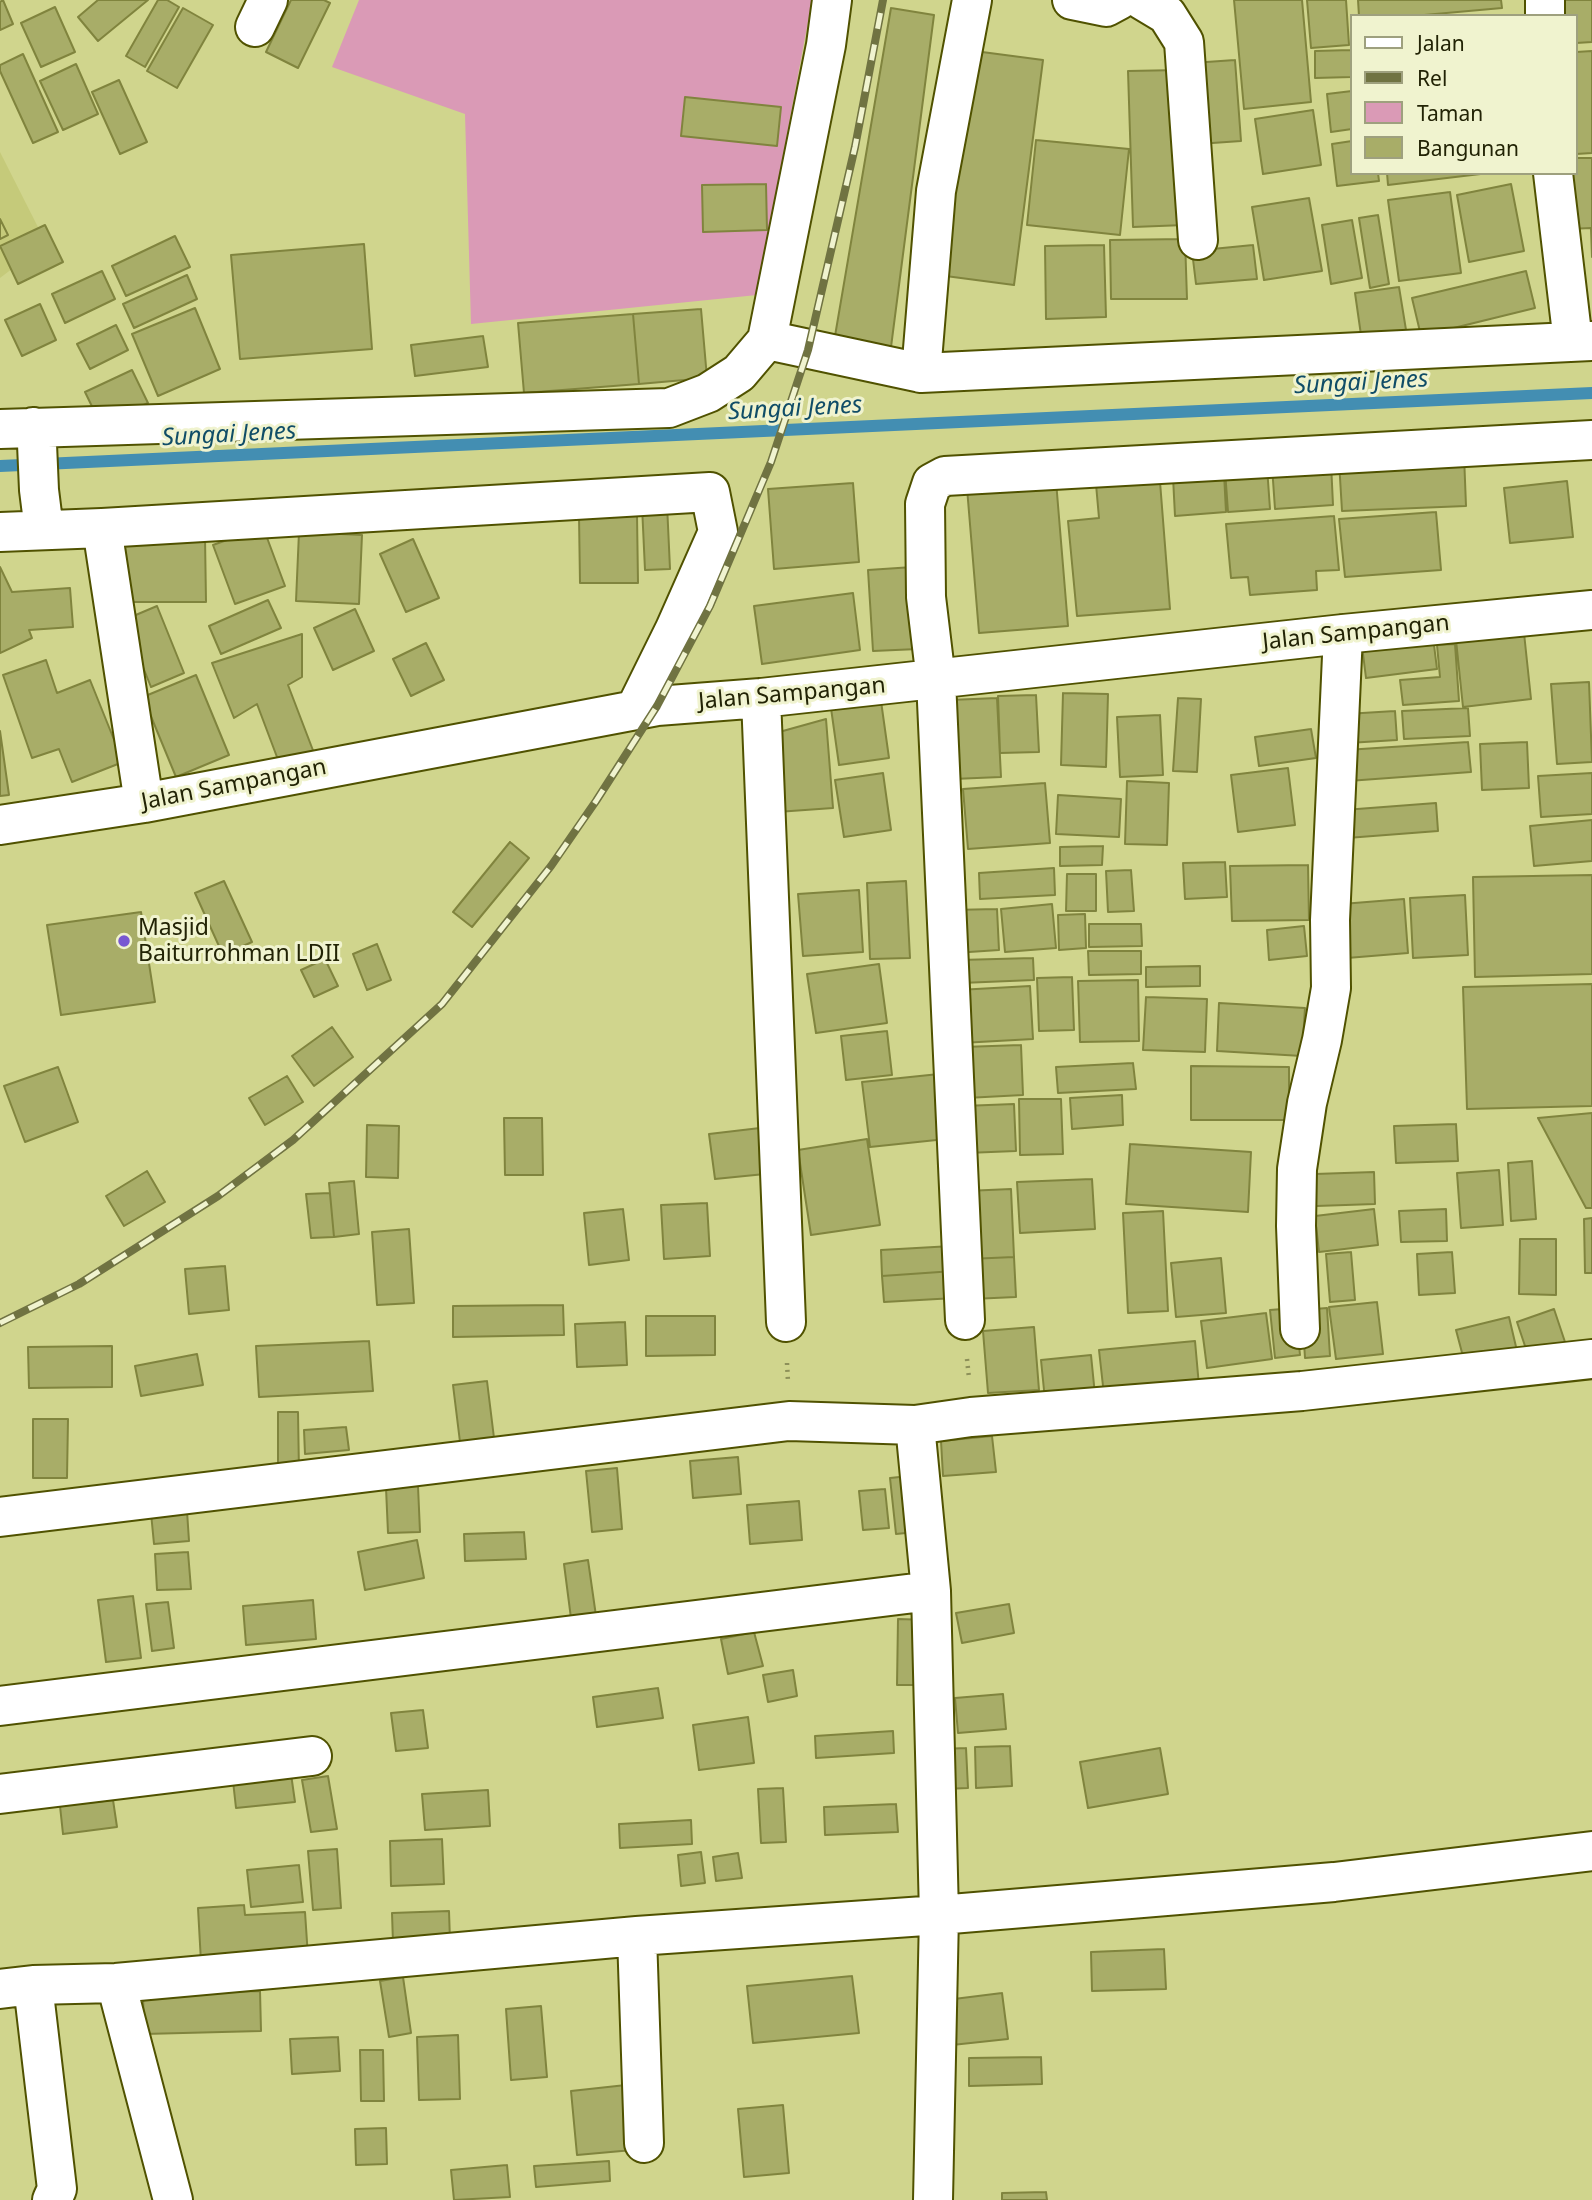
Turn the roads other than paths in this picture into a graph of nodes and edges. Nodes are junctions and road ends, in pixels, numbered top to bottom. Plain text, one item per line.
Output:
1 (832, 0) edge
2 (972, 0) edge
3 (1072, 0) edge
4 (1119, 0) edge
5 (1142, 0) edge
6 (1553, 175) edge
7 (1198, 240) dead end
8 (767, 340) junction
9 (1582, 342) edge
10 (921, 373) junction
11 (23, 433) edge
12 (1592, 440) edge
13 (103, 528) junction
14 (44, 530) junction
15 (0, 532) edge
16 (1592, 610) edge
17 (1343, 634) junction
18 (936, 680) junction
19 (761, 698) junction
20 (635, 710) junction
21 (144, 803) junction
22 (0, 825) edge
23 (965, 1320) road end
24 (786, 1322) road end
25 (1300, 1329) dead end
26 (1592, 1359) edge
27 (915, 1425) junction
28 (0, 1517) edge
29 (932, 1591) junction
30 (0, 1706) edge
31 (312, 1756) dead end
32 (0, 1794) edge
33 (1592, 1851) edge
34 (939, 1915) junction
35 (637, 1937) junction
36 (116, 1983) junction
37 (17, 1987) edge
38 (644, 2143) dead end
39 (52, 2200) edge
40 (173, 2200) edge
41 (933, 2200) edge

1 - 8 street
2 - 10 street
3 - 4 street
5 - 7 street
6 - 9 street
8 - 10 street
8 - 11 street
9 - 10 street
11 - 14 street
12 - 18 street
13 - 14 street
13 - 20 street
13 - 21 street
14 - 15 street
16 - 17 street, Jalan Sampangan
17 - 18 street, Jalan Sampangan
17 - 25 street
18 - 19 street, Jalan Sampangan
18 - 23 street
19 - 20 street, Jalan Sampangan
19 - 24 street
20 - 21 street, Jalan Sampangan
21 - 22 street, Jalan Sampangan
26 - 27 street
27 - 28 street
27 - 29 street
29 - 30 street
29 - 34 street
31 - 32 street
33 - 34 street
34 - 35 street
34 - 41 street
35 - 36 street
35 - 38 street
36 - 37 street
36 - 40 street
37 - 39 street

